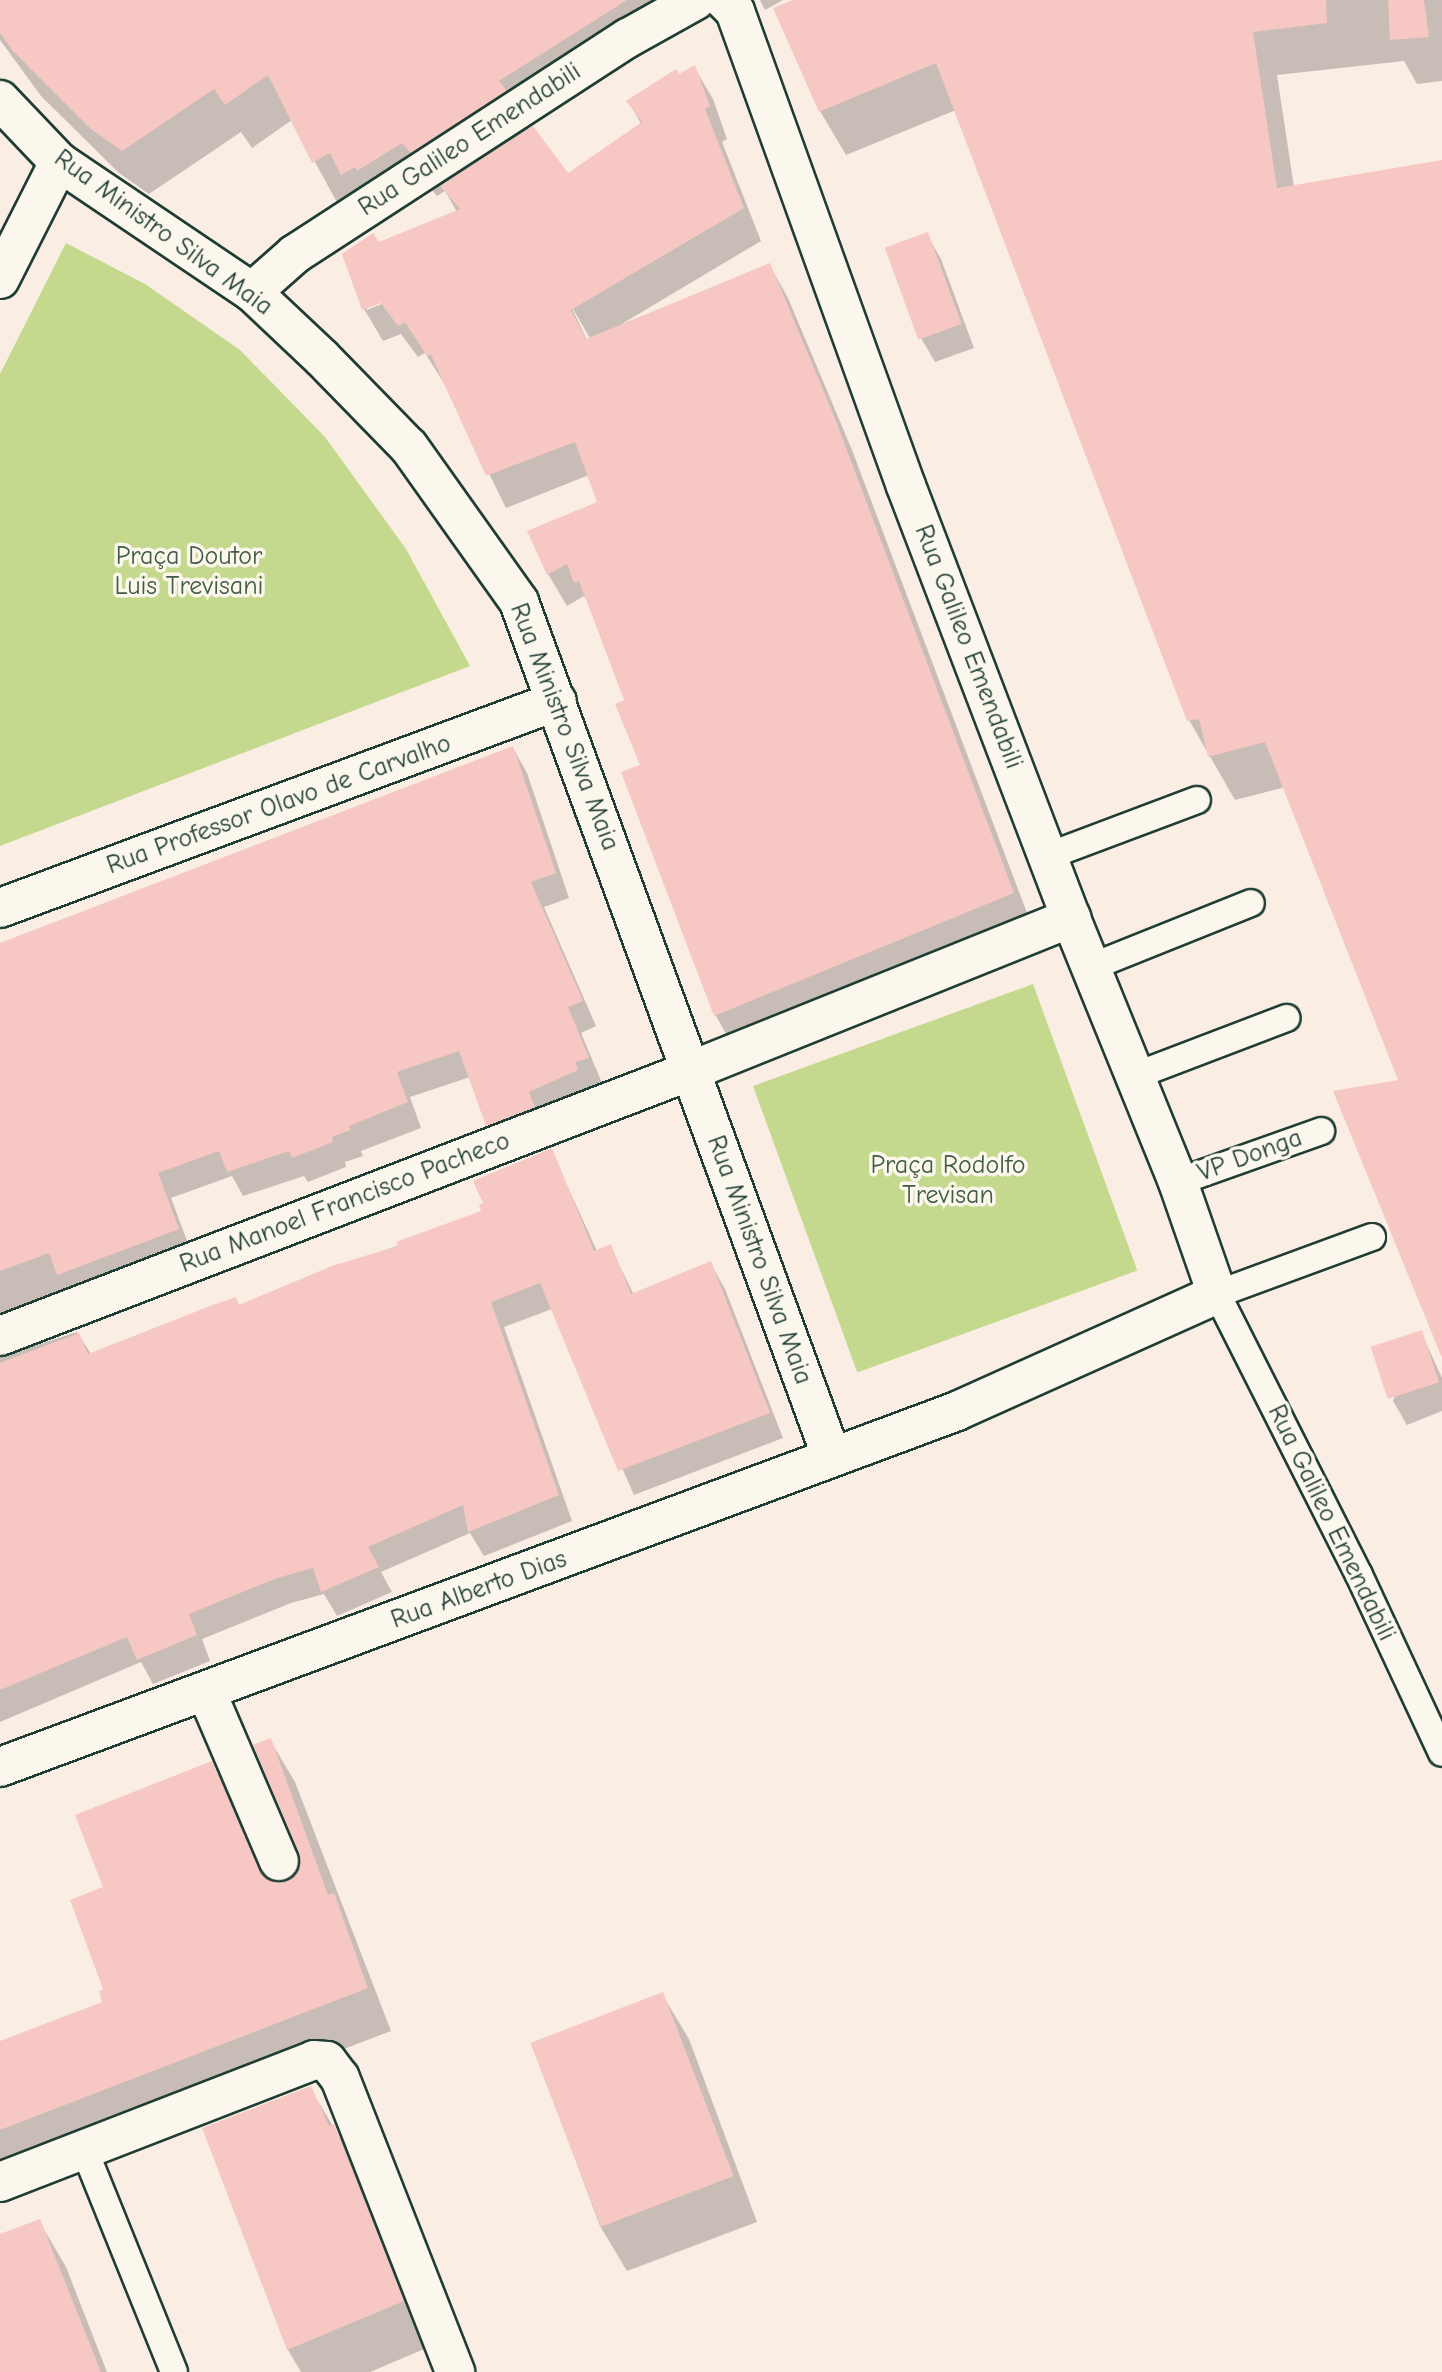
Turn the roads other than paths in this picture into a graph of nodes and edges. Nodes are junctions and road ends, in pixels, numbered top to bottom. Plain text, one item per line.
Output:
1 (696, 0) edge
2 (724, 0) edge
3 (0, 100) edge
4 (59, 162) junction
5 (0, 279) edge
6 (252, 292) junction
7 (557, 701) junction
8 (1197, 800) dead end
9 (1048, 856) junction
10 (1251, 903) dead end
11 (0, 908) edge
12 (1071, 918) junction
13 (1091, 967) junction
14 (1286, 1018) dead end
15 (690, 1071) junction
16 (1137, 1075) junction
17 (1321, 1130) dead end
18 (1178, 1182) junction
19 (1372, 1237) dead end
20 (1217, 1294) junction
21 (0, 1336) edge
22 (832, 1458) junction
23 (206, 1691) junction
24 (1442, 1753) edge
25 (0, 1767) edge
26 (279, 1861) dead end
27 (84, 2149) junction
28 (0, 2182) edge
29 (174, 2372) edge
30 (455, 2372) edge

1 - 6 street, Rua Galileo Emendabili
2 - 9 street, Rua Galileo Emendabili
3 - 4 street, Rua Ministro Silva Maia
4 - 5 street
4 - 6 street, Rua Ministro Silva Maia
6 - 7 street, Rua Ministro Silva Maia
7 - 11 street, Rua Professor Olavo de Carvalho
7 - 15 street, Rua Ministro Silva Maia
8 - 9 lane
9 - 12 street, Rua Galileo Emendabili
10 - 13 lane
12 - 13 street, Rua Galileo Emendabili
12 - 15 street, Rua Manoel Francisco Pacheco
13 - 16 street, Rua Galileo Emendabili
14 - 16 lane
15 - 21 street, Rua Manoel Francisco Pacheco
15 - 22 street, Rua Ministro Silva Maia
16 - 18 street, Rua Galileo Emendabili
17 - 18 lane, VP Donga
18 - 20 street, Rua Galileo Emendabili
19 - 20 lane
20 - 22 street, Rua Alberto Dias
20 - 24 lane, Rua Galileo Emendabili
22 - 23 street, Rua Alberto Dias
23 - 25 street, Rua Alberto Dias
23 - 26 street
27 - 28 street
27 - 29 lane
27 - 30 street

